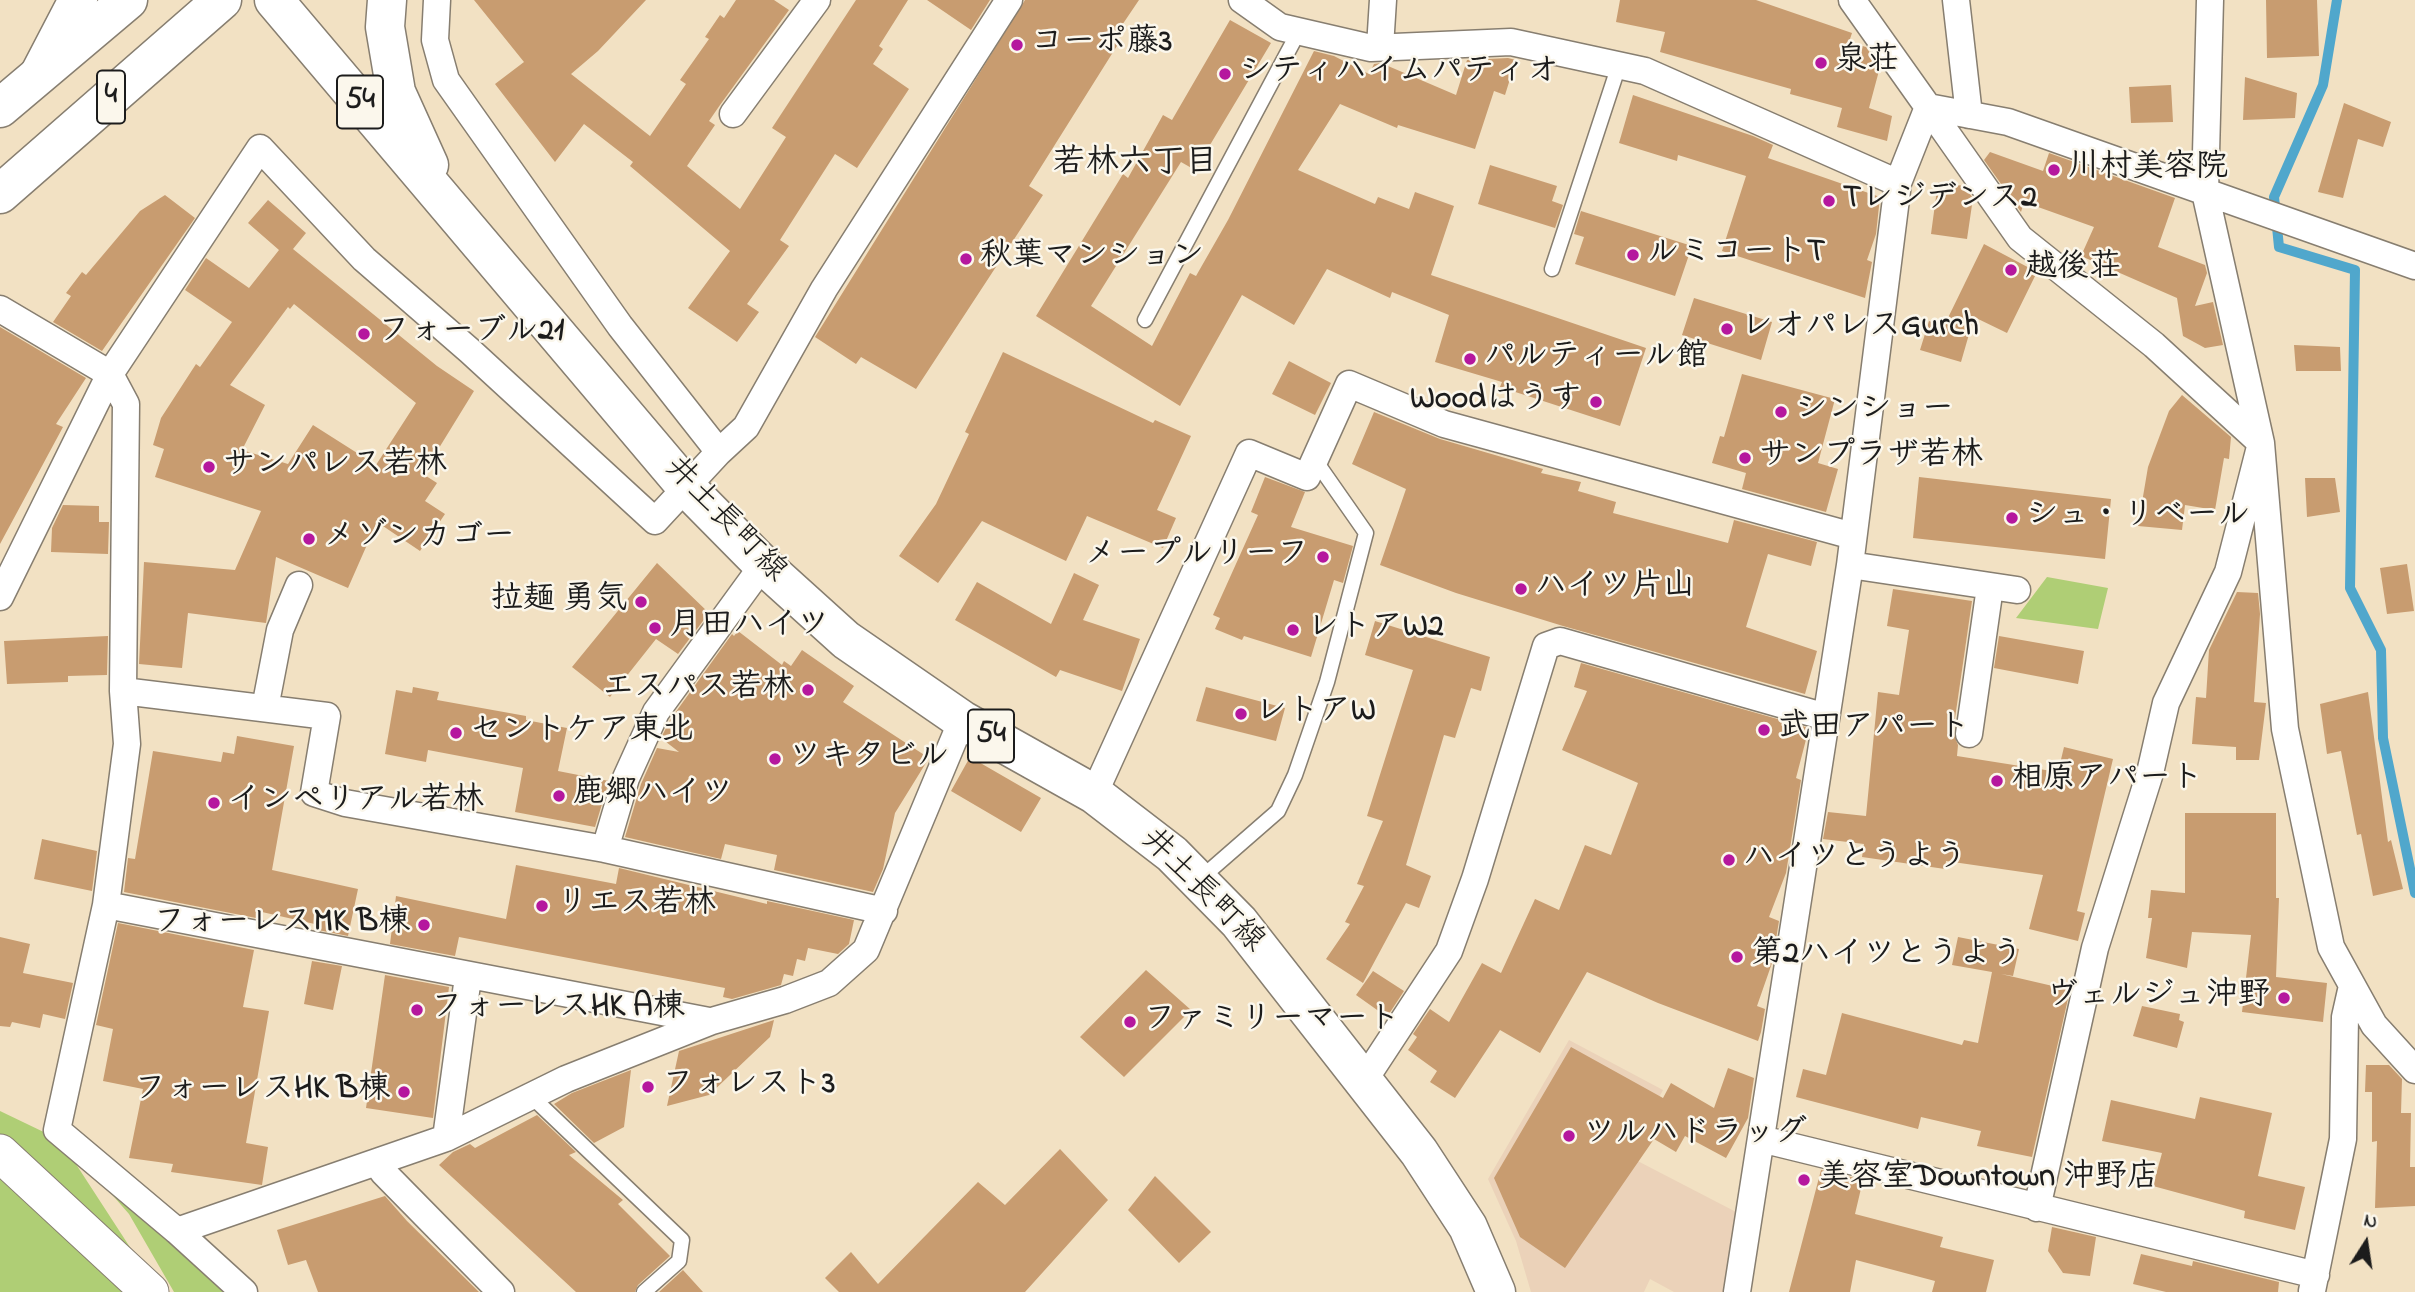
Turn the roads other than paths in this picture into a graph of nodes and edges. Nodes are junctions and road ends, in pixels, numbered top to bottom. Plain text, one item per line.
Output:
1 (78, 0) edge
2 (128, 0) edge
3 (222, 0) edge
4 (274, 0) edge
5 (387, 0) edge
6 (437, 0) edge
7 (817, 0) edge
8 (1009, 0) edge
9 (1242, 0) edge
10 (1383, 0) edge
11 (1852, 0) edge
12 (1956, 0) edge
13 (2210, 0) edge
14 (1298, 31) junction
15 (1380, 47) junction
16 (1619, 65) junction
17 (40, 73) junction
18 (1928, 107) junction
19 (0, 108) edge
20 (733, 114) dead end
21 (1969, 115) junction
22 (1898, 183) junction
23 (2205, 192) junction
24 (0, 194) edge
25 (446, 205) junction
26 (2408, 264) edge
27 (1552, 269) dead end
28 (0, 309) edge
29 (1145, 320) dead end
30 (110, 374) junction
31 (2261, 443) junction
32 (719, 452) junction
33 (1315, 460) junction
34 (687, 488) junction
35 (1853, 536) junction
36 (763, 565) junction
37 (1850, 565) junction
38 (299, 585) dead end
39 (1990, 587) junction
40 (2017, 590) dead end
41 (0, 597) edge
42 (123, 691) junction
43 (265, 708) junction
44 (1826, 717) junction
45 (962, 720) junction
46 (1969, 734) dead end
47 (1094, 794) junction
48 (605, 849) junction
49 (1198, 880) junction
50 (106, 905) junction
51 (884, 911) junction
52 (468, 977) junction
53 (2352, 986) junction
54 (712, 1021) junction
55 (2415, 1070) edge
56 (1363, 1082) junction
57 (531, 1096) junction
58 (446, 1138) junction
59 (1761, 1139) junction
60 (0, 1153) edge
61 (381, 1161) junction
62 (2037, 1208) junction
63 (177, 1231) junction
64 (2314, 1284) edge
65 (150, 1292) edge
66 (244, 1292) edge
67 (501, 1292) edge
68 (644, 1292) edge
69 (1496, 1292) edge
70 (1738, 1292) edge

1 - 17 main road
2 - 17 main road, 4
3 - 24 main road, 4
4 - 25 main road, 井土長町線 / 54
5 - 25 main road
6 - 32 street
7 - 20 street
8 - 32 street
9 - 14 street
10 - 15 street
11 - 18 street
12 - 21 street
13 - 23 street
14 - 15 street
14 - 29 lane
15 - 16 street
16 - 22 street
16 - 27 lane
17 - 19 main road, 4
18 - 21 street
18 - 22 street
18 - 31 street
21 - 23 street
22 - 35 street
23 - 26 street
23 - 31 street
25 - 34 main road, 井土長町線 / 54
28 - 30 street
30 - 34 street
30 - 41 street
30 - 42 street
31 - 53 street
31 - 62 street
32 - 34 street
33 - 35 street
33 - 47 street
33 - 49 lane
34 - 36 main road, 井土長町線 / 54
35 - 37 street
36 - 45 main road, 井土長町線 / 54
36 - 48 street
37 - 39 street
37 - 44 street
38 - 43 street
39 - 40 street
39 - 46 street
42 - 43 street
42 - 50 street
43 - 48 street
44 - 56 street
44 - 59 street
45 - 47 main road, 井土長町線 / 54
45 - 51 street
47 - 49 main road, 井土長町線 / 54
48 - 51 street
49 - 56 main road, 井土長町線 / 54
50 - 52 street
50 - 63 street
51 - 54 street
52 - 54 street
52 - 58 street
53 - 55 street
53 - 64 street
54 - 57 street
56 - 69 main road, 井土長町線 / 54
57 - 58 street
57 - 68 lane
58 - 61 street
59 - 62 street
59 - 70 street
60 - 65 street
61 - 63 street
61 - 67 street
62 - 64 street
63 - 66 street

